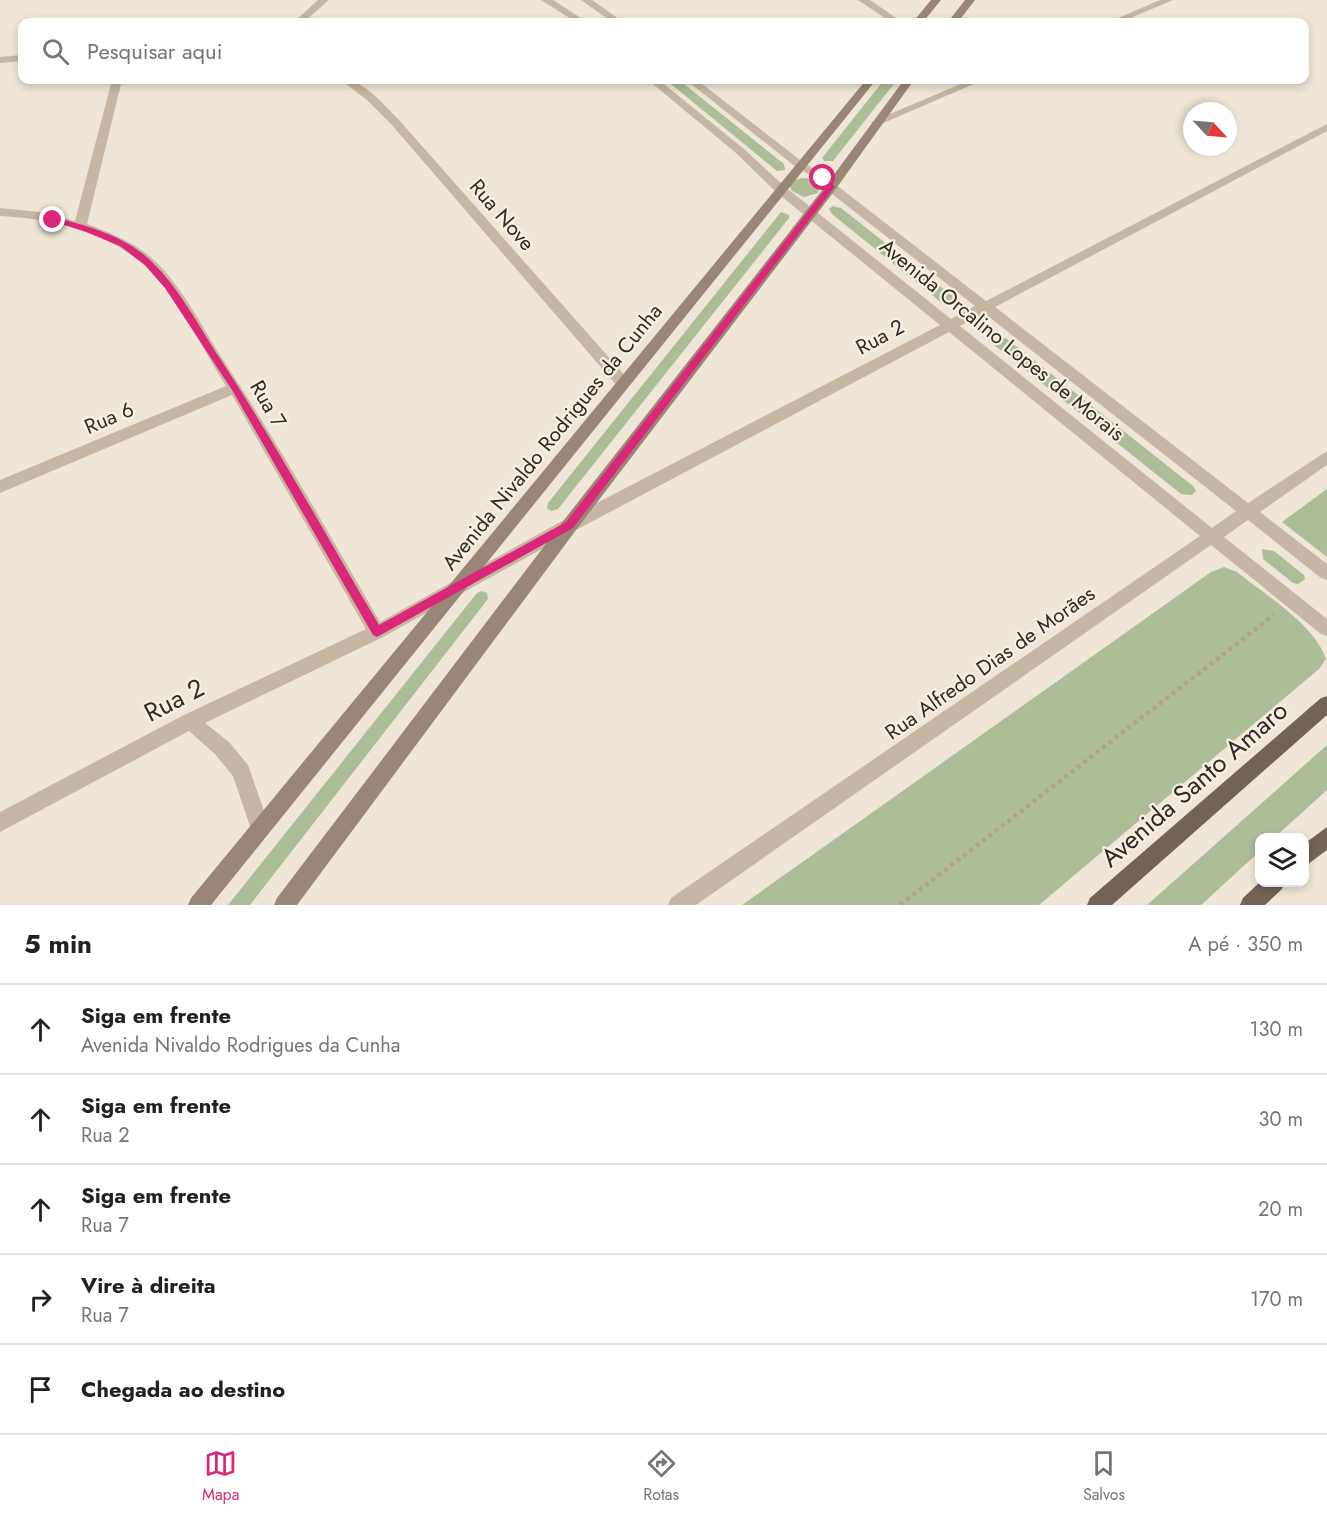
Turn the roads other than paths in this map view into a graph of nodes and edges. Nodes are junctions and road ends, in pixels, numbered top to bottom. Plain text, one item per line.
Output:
1 (324, 0) edge
2 (546, 0) edge
3 (585, 0) edge
4 (862, 0) edge
5 (936, 0) edge
6 (970, 0) edge
7 (1168, 0) edge
8 (304, 18) edge
9 (575, 18) edge
10 (612, 18) edge
11 (891, 18) edge
12 (921, 18) edge
13 (956, 18) edge
14 (1124, 18) edge
15 (18, 58) edge
16 (0, 60) edge
17 (116, 84) edge
18 (351, 84) edge
19 (658, 84) edge
20 (696, 84) edge
21 (868, 84) edge
22 (906, 84) edge
23 (968, 84) edge
24 (877, 122) junction
25 (1327, 127) edge
26 (800, 165) junction
27 (831, 187) junction
28 (780, 189) junction
29 (0, 212) edge
30 (811, 212) junction
31 (80, 227) junction
32 (984, 308) junction
33 (950, 326) junction
34 (623, 383) junction
35 (235, 388) junction
36 (1327, 457) edge
37 (0, 487) edge
38 (1248, 513) junction
39 (570, 525) junction
40 (1214, 537) junction
41 (1327, 573) edge
42 (456, 588) junction
43 (1327, 629) edge
44 (377, 632) junction
45 (1327, 705) edge
46 (190, 721) junction
47 (0, 822) edge
48 (260, 828) junction
49 (1327, 837) edge
50 (1309, 853) edge
51 (1270, 887) edge
52 (198, 905) edge
53 (284, 905) edge
54 (678, 905) edge
55 (1097, 905) edge
56 (1250, 905) edge

1 - 8 street
2 - 9 street
3 - 10 street
4 - 11 street
5 - 12 street
6 - 13 street
7 - 14 street
15 - 16 street
17 - 31 street
18 - 34 street, Rua Nove
19 - 28 street, Avenida Orcalino Lopes de Morais
20 - 26 street, Avenida Orcalino Lopes de Morais
21 - 26 street, Avenida Nivaldo Rodrigues da Cunha
22 - 24 street
23 - 24 street
24 - 27 street
25 - 32 street, Rua 2
26 - 27 street, Avenida Orcalino Lopes de Morais
26 - 28 street, Avenida Nivaldo Rodrigues da Cunha
27 - 30 street
27 - 32 street, Avenida Orcalino Lopes de Morais
28 - 30 street, Avenida Orcalino Lopes de Morais
28 - 34 street, Avenida Nivaldo Rodrigues da Cunha
29 - 31 street, Rua 7
30 - 33 street, Avenida Orcalino Lopes de Morais
30 - 39 street
31 - 35 street, Rua 7
32 - 33 street, Rua 2
32 - 38 street, Avenida Orcalino Lopes de Morais
33 - 39 street, Rua 2
33 - 40 street, Avenida Orcalino Lopes de Morais
34 - 42 street, Avenida Nivaldo Rodrigues da Cunha
35 - 37 street, Rua 6
35 - 44 street, Rua 7
36 - 38 street, Rua Alfredo Dias de Morães
38 - 40 street, Rua Alfredo Dias de Morães
38 - 41 street, Avenida Orcalino Lopes de Morais
39 - 42 street, Rua 2
39 - 53 street
40 - 43 street, Avenida Orcalino Lopes de Morais
40 - 54 street, Rua Alfredo Dias de Morães
42 - 44 street
42 - 48 street, Avenida Nivaldo Rodrigues da Cunha
44 - 46 street, Rua 2
45 - 55 main road, Avenida Santo Amaro
46 - 47 street, Rua 2
46 - 48 street
48 - 52 street, Avenida Nivaldo Rodrigues da Cunha
49 - 50 main road
51 - 56 main road

